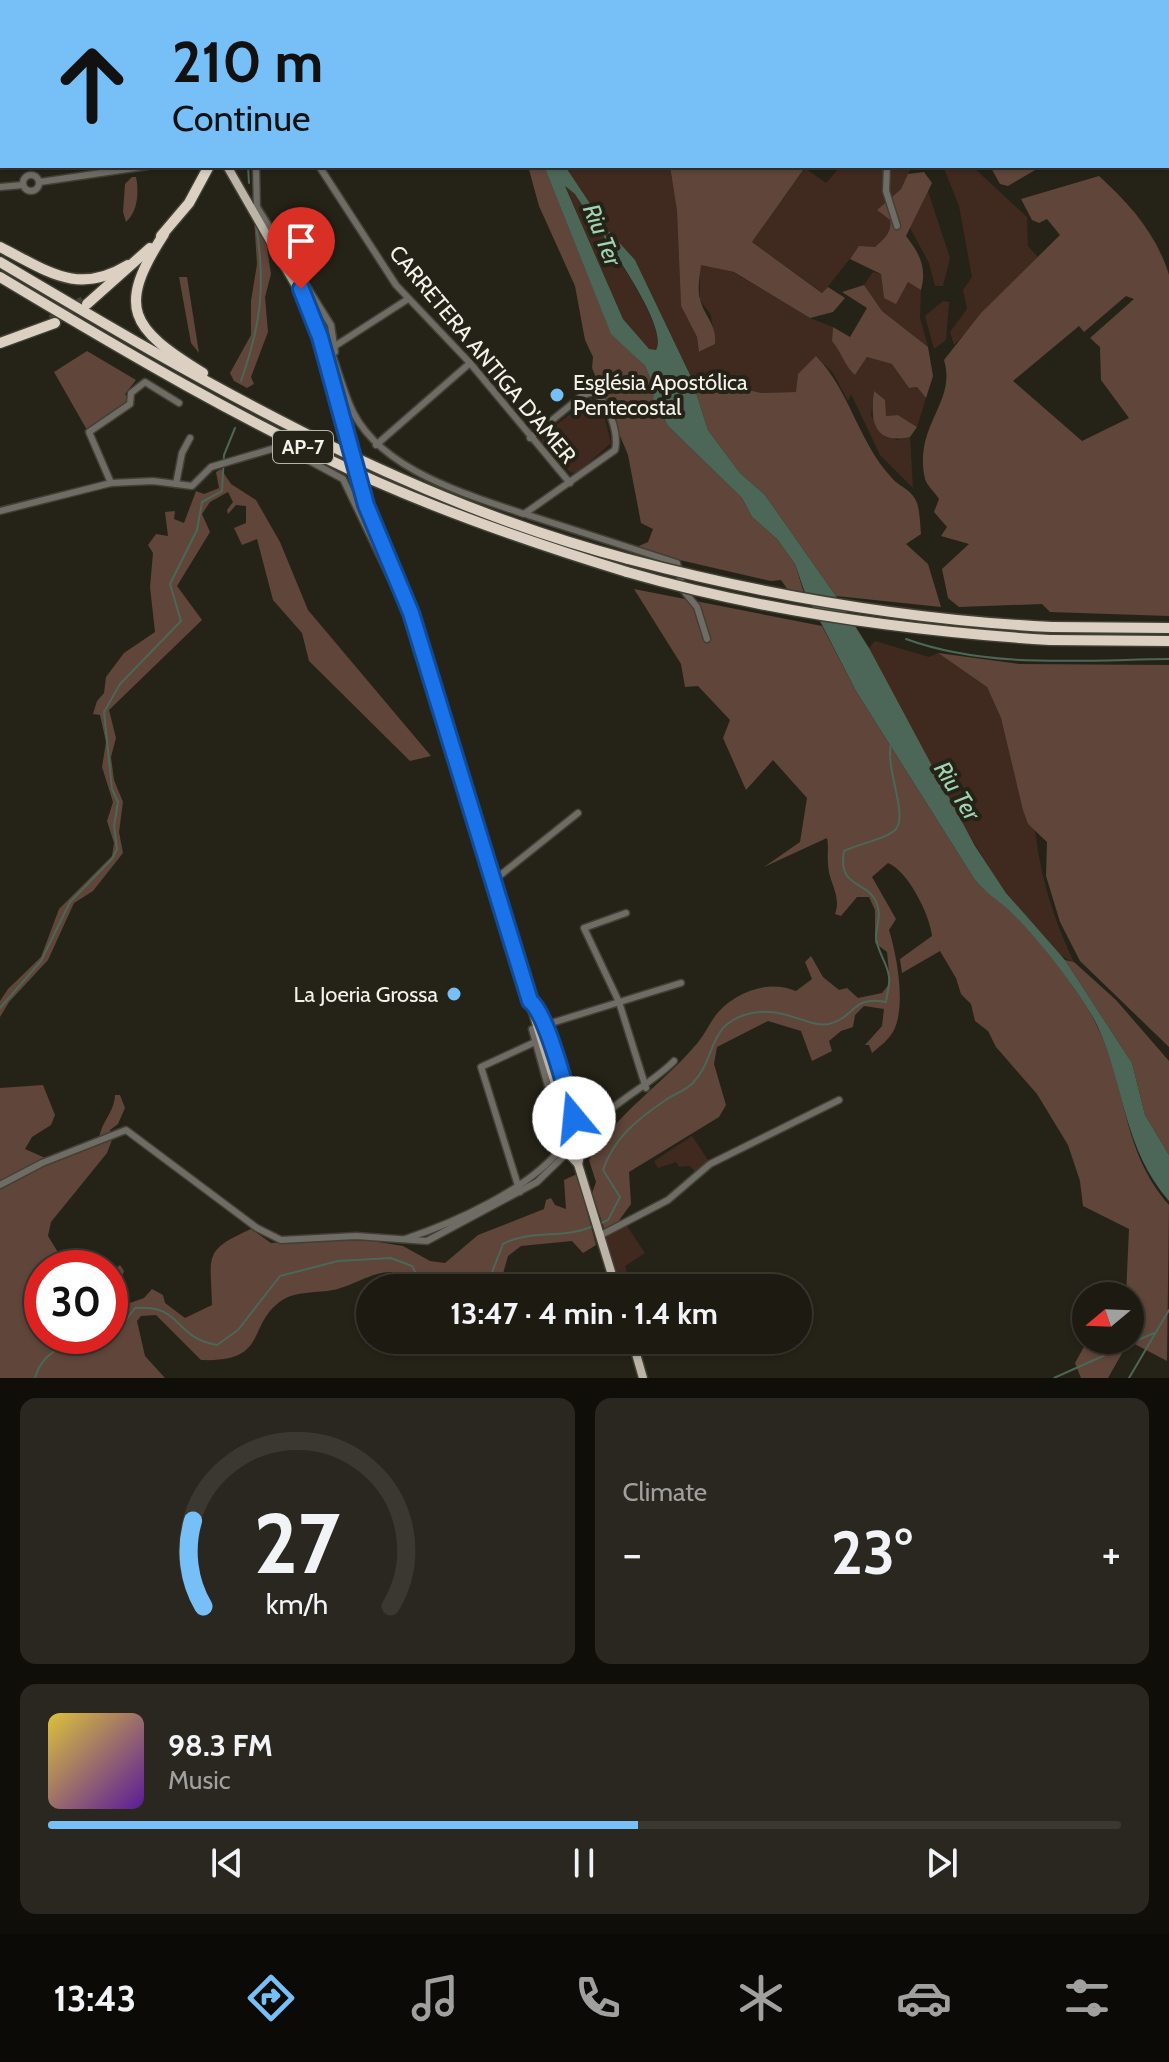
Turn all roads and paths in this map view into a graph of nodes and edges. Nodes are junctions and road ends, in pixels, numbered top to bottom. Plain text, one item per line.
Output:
1 (27, 168) edge
2 (125, 168) edge
3 (197, 168) edge
4 (208, 168) edge
5 (256, 168) edge
6 (320, 168) edge
7 (887, 168) edge
8 (228, 169) edge
9 (29, 175) junction
10 (40, 182) junction
11 (23, 185) junction
12 (0, 187) edge
13 (257, 207) junction
14 (257, 218) junction
15 (897, 226) dead end
16 (164, 234) junction
17 (0, 247) edge
18 (0, 262) edge
19 (128, 265) junction
20 (293, 277) junction
21 (0, 279) edge
22 (408, 299) junction
23 (53, 322) tunnel mouth
24 (0, 340) edge
25 (333, 347) junction
26 (470, 363) junction
27 (179, 403) dead end
28 (252, 406) junction
29 (190, 438) dead end
30 (530, 438) junction
31 (376, 445) junction
32 (111, 483) junction
33 (570, 483) junction
34 (176, 484) junction
35 (0, 511) edge
36 (524, 514) junction
37 (400, 585) junction
38 (1169, 628) edge
39 (707, 639) dead end
40 (1169, 641) edge
41 (578, 813) dead end
42 (493, 881) junction
43 (626, 913) dead end
44 (681, 983) dead end
45 (619, 1002) junction
46 (540, 1026) junction
47 (533, 1043) junction
48 (674, 1061) dead end
49 (646, 1088) junction
50 (839, 1100) dead end
51 (566, 1120) junction
52 (591, 1128) junction
53 (577, 1132) junction
54 (565, 1145) junction
55 (582, 1148) junction
56 (578, 1164) junction
57 (0, 1185) edge
58 (519, 1188) junction
59 (600, 1233) junction
60 (612, 1274) edge
61 (636, 1354) edge
62 (643, 1378) edge

1 - 9 street
2 - 10 street
3 - 19 highway
4 - 16 highway
5 - 13 street
6 - 22 street, CARRETERA ANTIGA D'AMER
7 - 15 street
8 - 14 main road
9 - 10 street
9 - 11 street
10 - 11 street
11 - 12 street
13 - 14 street
13 - 25 street
14 - 20 main road
16 - 19 highway
16 - 28 highway
17 - 19 highway
18 - 28 highway, AP-7
20 - 25 street
20 - 37 main road, bridge
21 - 40 highway, AP-7, bridge
22 - 25 street
22 - 26 street, CARRETERA ANTIGA D'AMER
23 - 24 highway
25 - 31 street
26 - 30 street, CARRETERA ANTIGA D'AMER
26 - 31 street
27 - 32 street
28 - 38 highway, AP-7, bridge
29 - 34 street
30 - 33 street, CARRETERA ANTIGA D'AMER
30 - 33 street
31 - 36 street
32 - 34 street
32 - 35 street
33 - 36 street
34 - 37 street
36 - 39 street
37 - 42 main road
41 - 42 street
42 - 46 main road
43 - 45 street
44 - 45 street
45 - 46 street
45 - 49 street
46 - 47 street
46 - 51 main road
46 - 53 street
47 - 54 street
47 - 58 street
48 - 49 street
49 - 52 street
50 - 59 street
51 - 53 main road
51 - 54 main road
52 - 53 street
52 - 55 street
53 - 54 main road
53 - 55 main road
54 - 55 main road
54 - 56 main road
54 - 58 street
55 - 56 main road
56 - 59 main road
57 - 58 street
59 - 60 main road
61 - 62 main road

